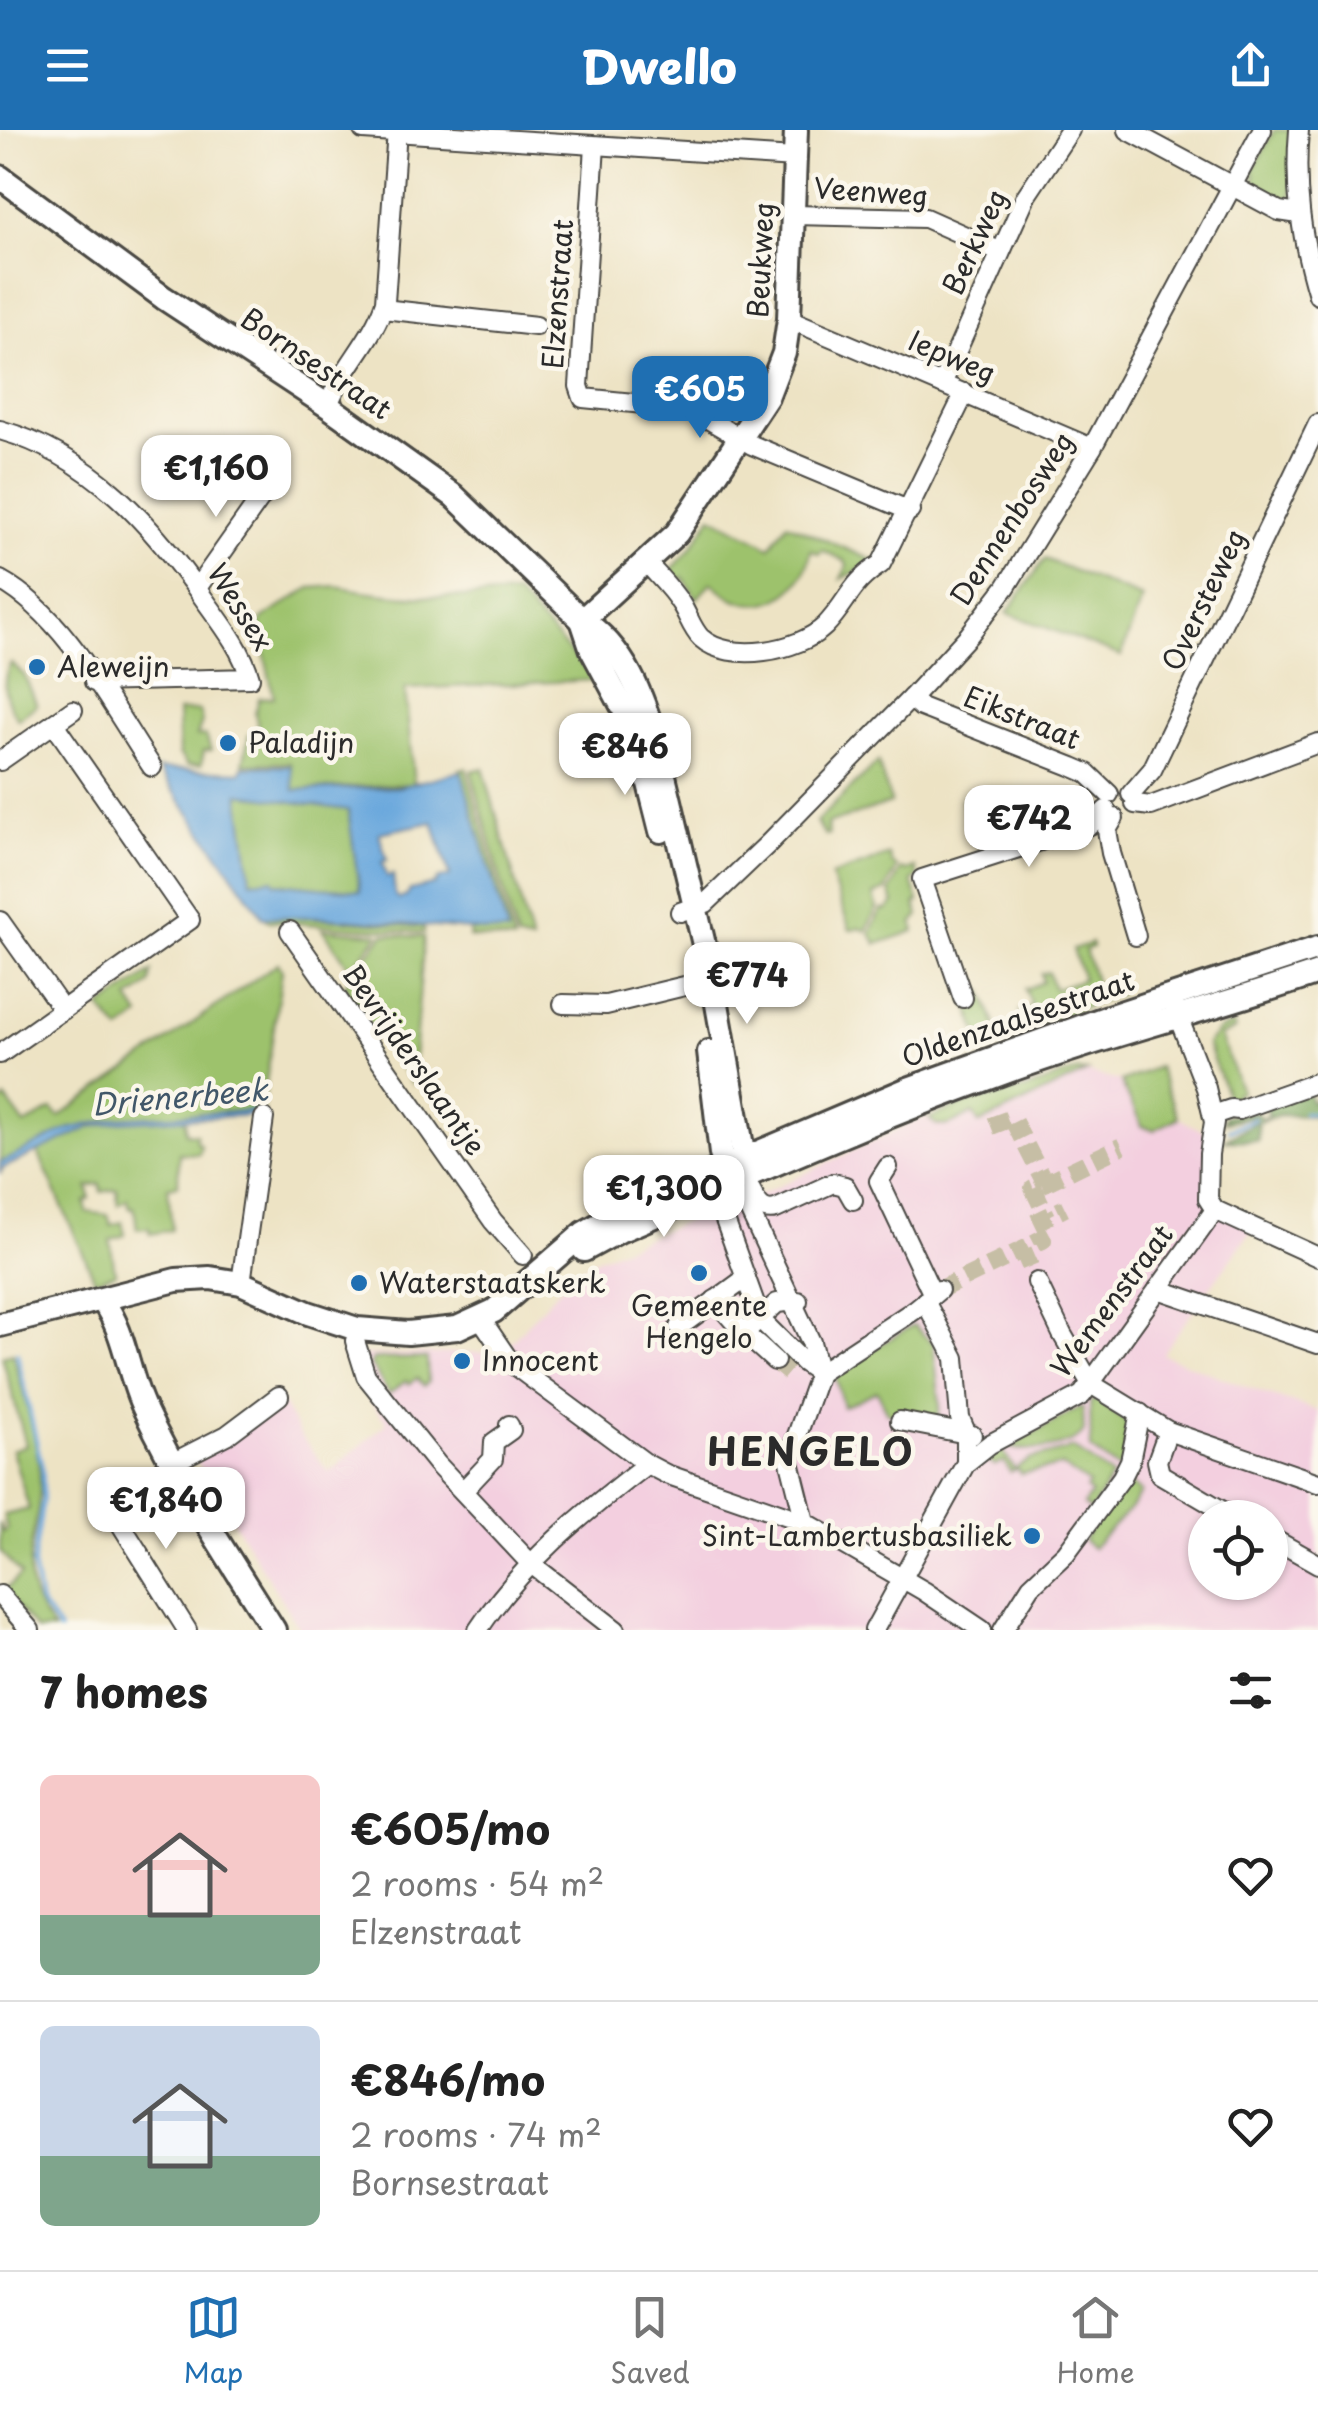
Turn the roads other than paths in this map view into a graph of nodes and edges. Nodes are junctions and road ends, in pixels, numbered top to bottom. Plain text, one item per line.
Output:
1 (363, 130) edge
2 (796, 130) edge
3 (1070, 130) edge
4 (1128, 130) edge
5 (1262, 130) edge
6 (1299, 130) edge
7 (398, 131) edge
8 (595, 146) junction
9 (795, 158) junction
10 (0, 177) edge
11 (1232, 186) junction
12 (793, 214) junction
13 (1299, 214) junction
14 (999, 251) junction
15 (1318, 296) edge
16 (383, 310) junction
17 (789, 319) junction
18 (536, 326) dead end
19 (942, 384) junction
20 (965, 393) junction
21 (328, 406) junction
22 (0, 419) edge
23 (1318, 424) edge
24 (7, 432) edge
25 (741, 437) junction
26 (1092, 448) junction
27 (274, 479) dead end
28 (910, 510) junction
29 (646, 562) junction
30 (0, 580) edge
31 (197, 588) junction
32 (582, 620) junction
33 (94, 682) junction
34 (912, 698) junction
35 (73, 710) dead end
36 (54, 724) junction
37 (1318, 743) edge
38 (0, 761) edge
39 (152, 767) dead end
40 (1133, 799) junction
41 (1110, 807) junction
42 (688, 910) junction
43 (0, 922) edge
44 (290, 931) dead end
45 (1136, 936) dead end
46 (1318, 948) edge
47 (1318, 973) edge
48 (696, 982) junction
49 (963, 998) dead end
50 (563, 1004) dead end
51 (1174, 1008) junction
52 (63, 1010) junction
53 (0, 1054) edge
54 (1318, 1082) edge
55 (1213, 1115) junction
56 (264, 1118) dead end
57 (888, 1166) dead end
58 (742, 1178) junction
59 (717, 1200) junction
60 (853, 1200) dead end
61 (1216, 1210) junction
62 (766, 1241) junction
63 (523, 1255) dead end
64 (1318, 1257) edge
65 (743, 1270) junction
66 (241, 1282) junction
67 (1037, 1282) tunnel mouth
68 (1158, 1288) junction
69 (932, 1295) junction
70 (714, 1300) junction
71 (796, 1301) junction
72 (109, 1314) junction
73 (761, 1320) junction
74 (0, 1325) edge
75 (485, 1325) junction
76 (679, 1328) dead end
77 (744, 1333) junction
78 (0, 1340) edge
79 (355, 1341) junction
80 (1318, 1344) edge
81 (775, 1361) tunnel mouth
82 (825, 1369) junction
83 (795, 1378) tunnel mouth
84 (1091, 1384) junction
85 (812, 1394) junction
86 (279, 1396) dead end
87 (1140, 1414) junction
88 (900, 1421) dead end
89 (509, 1425) dead end
90 (1168, 1431) junction
91 (966, 1432) junction
92 (990, 1444) junction
93 (168, 1454) junction
94 (966, 1462) junction
95 (647, 1464) junction
96 (1318, 1483) edge
97 (463, 1492) junction
98 (106, 1499) dead end
99 (1204, 1500) edge
100 (805, 1522) junction
101 (1288, 1547) edge
102 (530, 1563) junction
103 (1318, 1564) edge
104 (900, 1577) junction
105 (0, 1595) edge
106 (483, 1628) edge
107 (30, 1630) edge
108 (187, 1630) edge
109 (274, 1630) edge
110 (616, 1630) edge
111 (874, 1630) edge
112 (982, 1630) edge
113 (1003, 1630) edge

1 - 7 street
2 - 9 main road, Beukweg
3 - 14 street, Berkweg
4 - 11 street
5 - 11 street, Dennenbosweg
6 - 13 street
7 - 8 street
7 - 16 street
8 - 9 street
8 - 25 street, Elzenstraat
9 - 12 main road, Beukweg
10 - 21 main road, Bornsestraat
11 - 13 street
11 - 26 street, Dennenbosweg
12 - 14 street, Veenweg
12 - 17 main road, Beukweg
13 - 15 street
14 - 19 street, Berkweg
16 - 18 street
16 - 21 street
17 - 19 street, Iepweg
17 - 25 main road, Beukweg
19 - 20 street, Iepweg
20 - 26 street, Iepweg
20 - 28 street
21 - 32 main road, Bornsestraat
22 - 24 street, Wessex
23 - 40 street, Oversteweg
24 - 31 street, Wessex
25 - 28 street, Elzenstraat
25 - 29 main road, Beukweg
26 - 34 street, Dennenbosweg
27 - 31 street
28 - 29 street
29 - 32 main road, Beukweg
30 - 33 street
31 - 33 street, Wessex
32 - 42 main road, Bornsestraat
33 - 39 street
34 - 41 street, Eikstraat
34 - 42 street, Dennenbosweg
35 - 36 street
36 - 38 street
36 - 52 street
37 - 40 street
40 - 41 street
40 - 41 street
41 - 45 street
41 - 49 street
42 - 48 main road, Bornsestraat
42 - 58 main road, Bornsestraat
43 - 52 street
44 - 63 street, Bevrijderslaantje
46 - 51 main road, Oldenzaalsestraat
47 - 51 main road, Oldenzaalsestraat
48 - 50 street
48 - 58 main road, Bornsestraat
51 - 55 street
51 - 58 main road, Oldenzaalsestraat
52 - 53 street
54 - 55 street
55 - 61 street
56 - 66 street
57 - 69 street
58 - 59 main road
58 - 60 street
58 - 62 street
58 - 75 main road
59 - 65 street
59 - 75 main road
61 - 64 street
61 - 68 street, Wemenstraat
62 - 65 street
62 - 71 street
65 - 70 street
65 - 73 street
66 - 72 main road
66 - 75 main road
67 - 84 street
68 - 80 street
68 - 84 street, Wemenstraat
69 - 82 street
69 - 91 street
70 - 76 street
70 - 77 street
71 - 73 street
71 - 82 street
72 - 74 main road
72 - 78 main road
72 - 79 main road
72 - 93 main road
73 - 77 street
73 - 82 street
75 - 79 main road
75 - 95 street
77 - 81 street
79 - 97 street
82 - 85 street
83 - 85 street
84 - 87 street
84 - 92 street, Wemenstraat
85 - 100 street
86 - 93 street
87 - 90 street
87 - 113 street
88 - 91 street
89 - 97 street
90 - 96 street
90 - 99 street
91 - 92 street
91 - 94 street
92 - 94 street, Wemenstraat
93 - 109 main road
94 - 104 street, Wemenstraat
95 - 100 street
95 - 102 street
97 - 102 street
98 - 108 street
100 - 104 street
101 - 103 street
102 - 106 street
102 - 110 street
104 - 111 street, Wemenstraat
104 - 112 street
105 - 107 street

